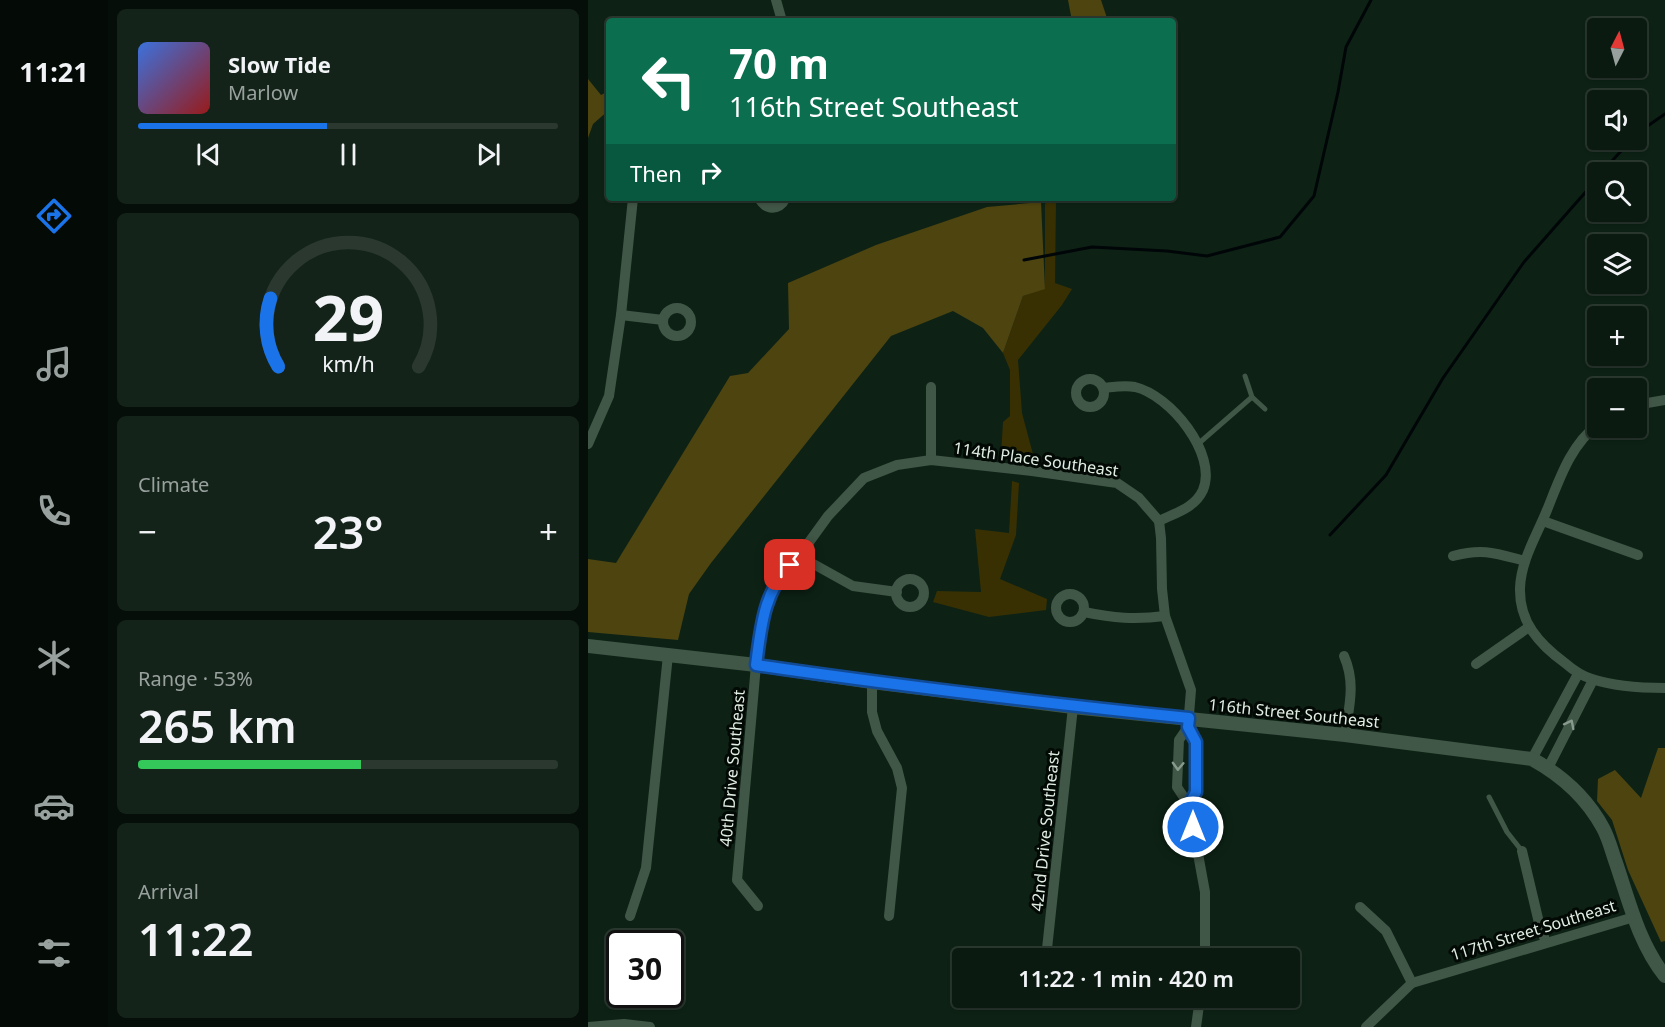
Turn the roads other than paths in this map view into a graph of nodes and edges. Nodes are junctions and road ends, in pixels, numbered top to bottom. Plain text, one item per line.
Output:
1 (776, 0) edge
2 (781, 18) edge
3 (633, 201) edge
4 (762, 201) edge
5 (784, 201) edge
6 (621, 315) junction
7 (663, 320) dead end
8 (1245, 376) dead end
9 (931, 387) dead end
10 (1103, 388) dead end
11 (1252, 397) junction
12 (1665, 400) edge
13 (1647, 403) edge
14 (1265, 409) dead end
15 (1587, 434) edge
16 (588, 444) edge
17 (1198, 444) junction
18 (931, 459) junction
19 (1159, 521) junction
20 (1543, 521) junction
21 (1638, 555) dead end
22 (799, 556) junction
23 (1453, 556) dead end
24 (1525, 561) junction
25 (897, 592) dead end
26 (1084, 612) dead end
27 (1165, 616) junction
28 (1529, 627) junction
29 (588, 646) edge
30 (668, 655) junction
31 (1344, 656) dead end
32 (1476, 664) dead end
33 (756, 665) junction
34 (1578, 674) junction
35 (1593, 680) junction
36 (872, 682) junction
37 (1665, 688) edge
38 (1073, 707) junction
39 (1189, 723) junction
40 (1345, 735) junction
41 (1532, 759) junction
42 (1548, 768) junction
43 (1489, 797) dead end
44 (1189, 805) junction
45 (1522, 851) joint
46 (758, 906) dead end
47 (1360, 907) dead end
48 (630, 916) dead end
49 (890, 916) dead end
50 (1634, 917) junction
51 (1546, 942) junction
52 (1047, 948) edge
53 (1205, 948) edge
54 (1665, 976) edge
55 (1412, 983) junction
56 (1199, 1008) edge
57 (588, 1027) edge
58 (650, 1027) edge
59 (1197, 1027) edge
60 (1366, 1027) edge

1 - 2 street
3 - 6 street
4 - 5 street
6 - 7 street
6 - 16 street
8 - 11 lane
9 - 18 street
10 - 17 street
11 - 14 lane
11 - 17 lane
12 - 13 street
15 - 20 street
17 - 19 street
18 - 19 street, 114th Place Southeast
18 - 22 street, 40th Drive Southeast
19 - 27 street
20 - 21 street
20 - 24 street
22 - 25 street
22 - 33 street, 40th Drive Southeast
23 - 24 street
24 - 28 street
26 - 27 street
27 - 39 street
28 - 32 street
28 - 34 street
29 - 30 street, 116th Street Southeast
30 - 33 street, 116th Street Southeast
30 - 48 street
31 - 40 street
33 - 36 street, 116th Street Southeast
33 - 46 street, 40th Drive Southeast
34 - 35 street
34 - 41 street
35 - 37 street
42 -> 35 street
36 - 38 street, 116th Street Southeast
36 - 49 street
38 - 39 street, 116th Street Southeast
38 - 52 street, 42nd Drive Southeast
39 - 40 street, 116th Street Southeast
39 - 44 street
39 -> 44 street
40 - 41 street, 116th Street Southeast
41 - 42 street
42 - 50 street
43 - 45 lane
44 - 53 street
45 - 51 street
47 - 55 street
50 - 51 street, 117th Street Southeast
50 - 54 street, 117th Street Southeast
51 - 55 street, 117th Street Southeast
55 - 60 street
56 - 59 street
57 - 58 street

